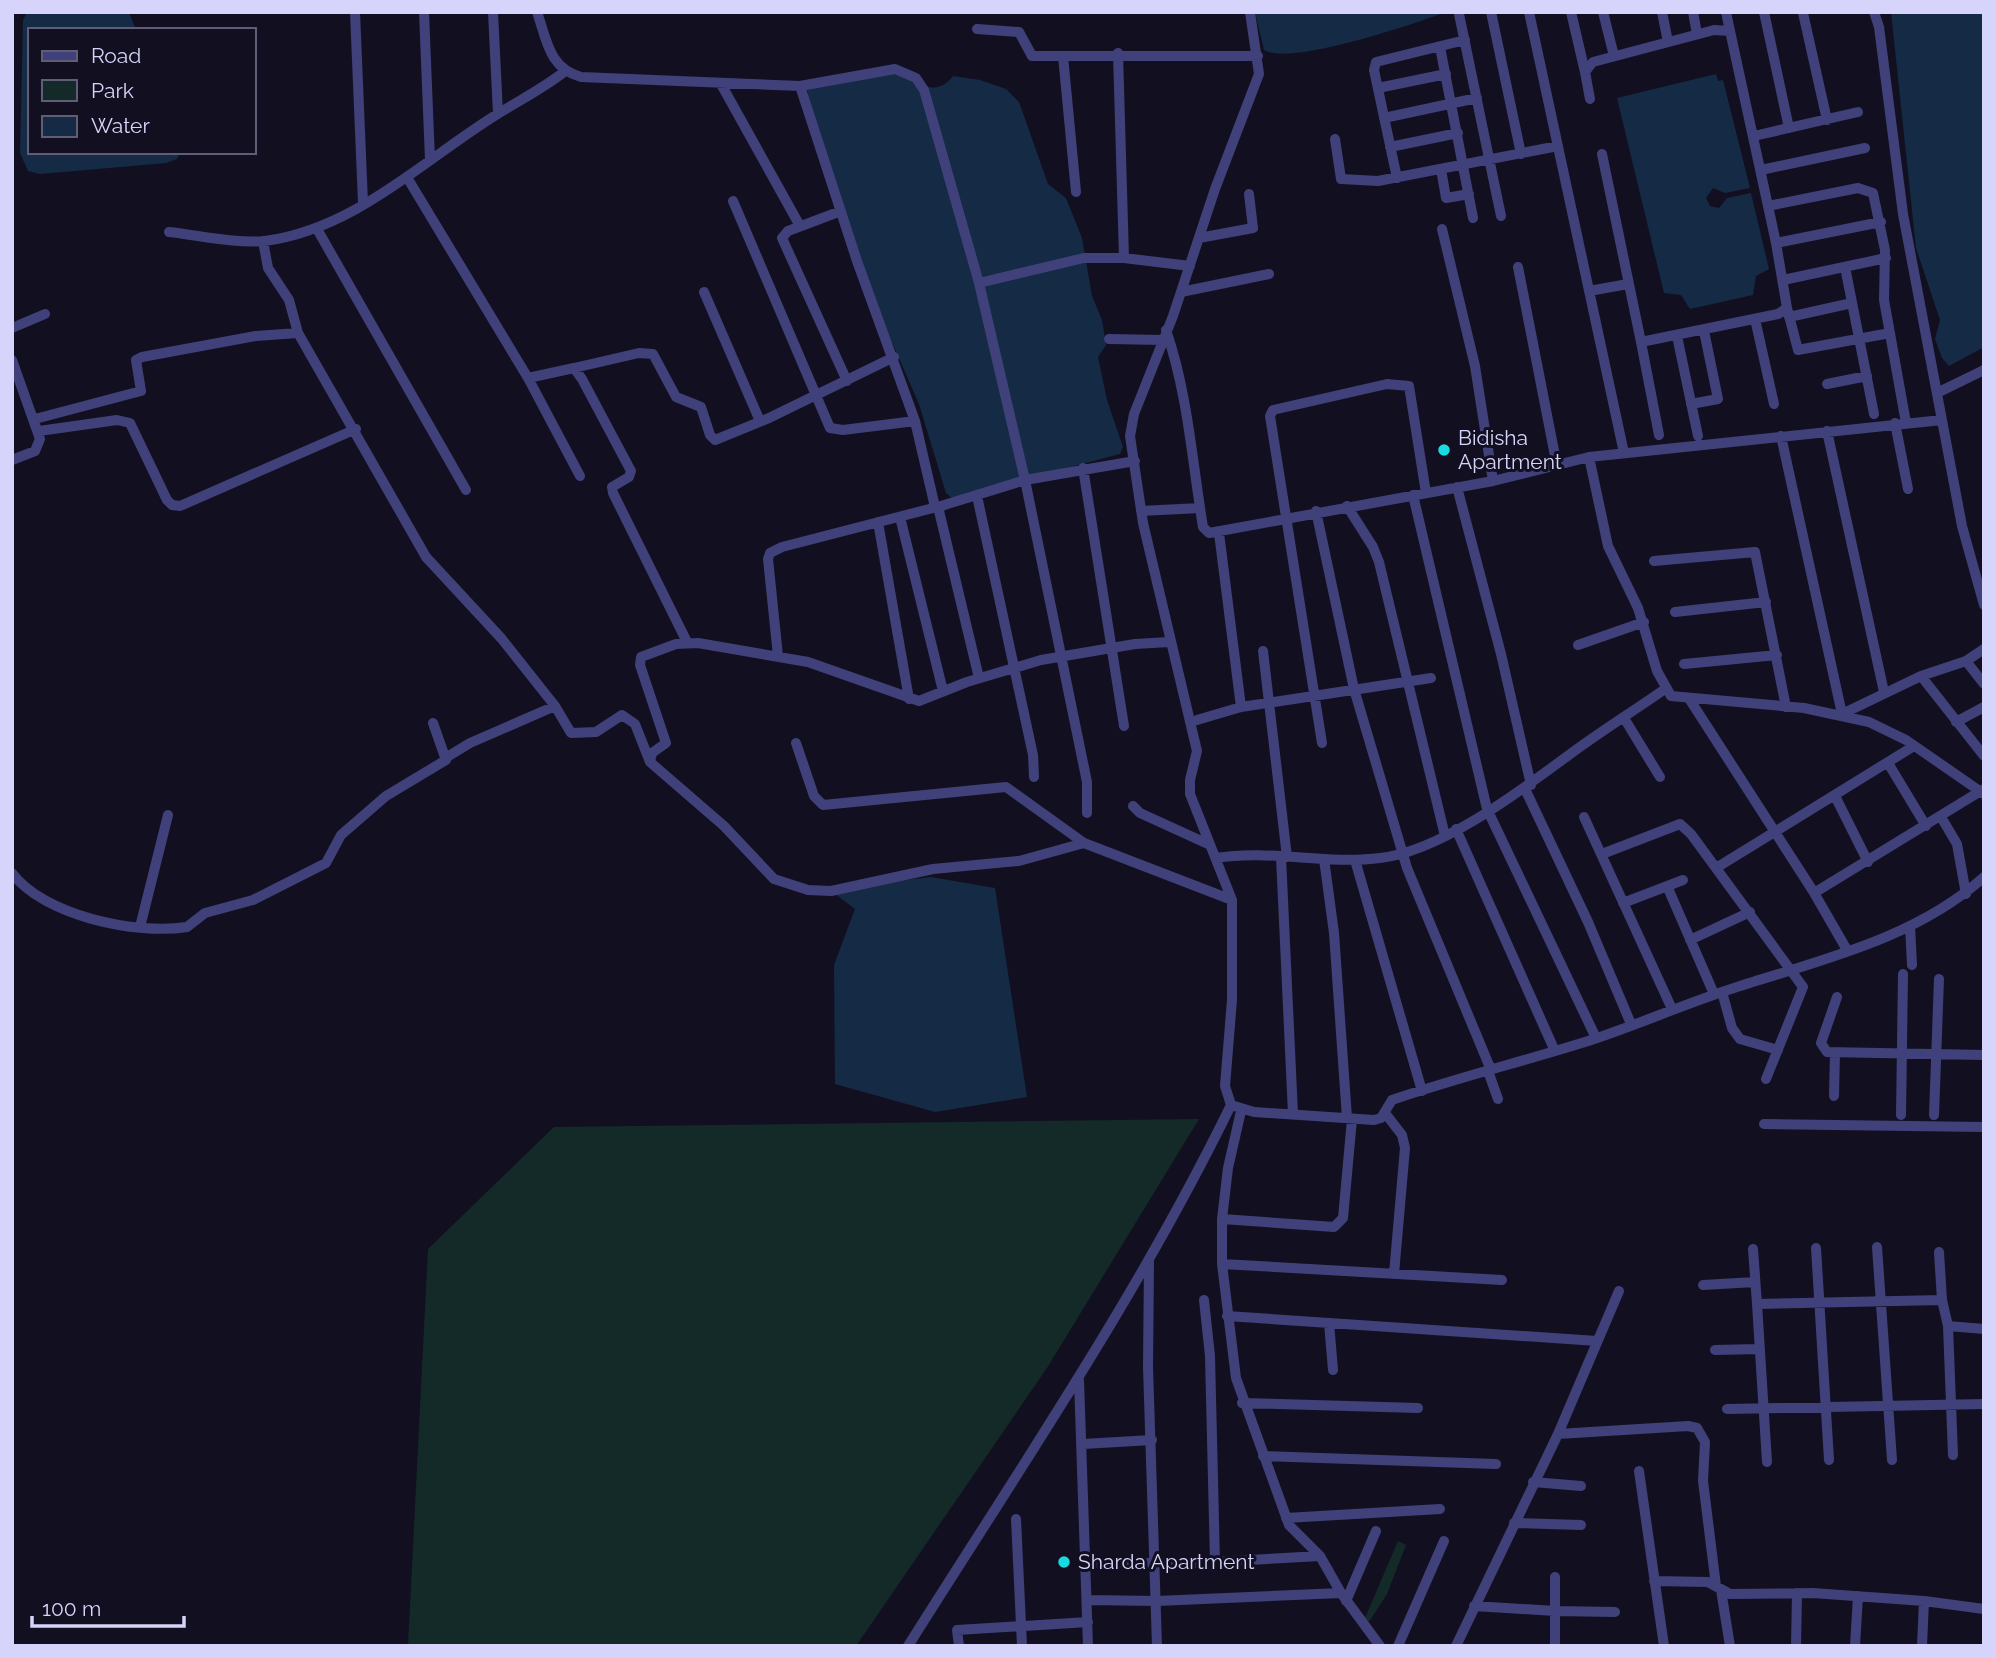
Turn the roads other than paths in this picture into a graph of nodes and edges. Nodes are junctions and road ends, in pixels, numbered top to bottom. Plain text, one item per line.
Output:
1 (355, 12) edge
2 (424, 12) edge
3 (493, 12) edge
4 (537, 12) edge
5 (1251, 12) edge
6 (1491, 12) edge
7 (1530, 12) edge
8 (1571, 12) edge
9 (1603, 12) edge
10 (1662, 12) edge
11 (1693, 12) edge
12 (1726, 12) edge
13 (1764, 12) edge
14 (1874, 12) edge
15 (1803, 13) edge
16 (1459, 14) edge
17 (977, 29) dead end
18 (1730, 31) junction
19 (1697, 34) junction
20 (1465, 40) junction
21 (1668, 42) junction
22 (1440, 47) junction
23 (1118, 53) junction
24 (1258, 55) junction
25 (1063, 56) junction
26 (1614, 56) junction
27 (564, 72) junction
28 (1585, 72) junction
29 (1446, 74) junction
30 (722, 84) junction
31 (800, 86) junction
32 (1378, 88) junction
33 (1477, 98) junction
34 (1590, 99) dead end
35 (1452, 104) junction
36 (1858, 112) dead end
37 (498, 114) junction
38 (1384, 118) junction
39 (1826, 120) junction
40 (1789, 128) junction
41 (1458, 132) junction
42 (1754, 136) junction
43 (1335, 139) dead end
44 (1390, 146) junction
45 (1558, 146) junction
46 (1865, 148) dead end
47 (1521, 154) junction
48 (1602, 154) dead end
49 (430, 160) junction
50 (1490, 160) junction
51 (1464, 165) junction
52 (1441, 169) junction
53 (1761, 170) junction
54 (1397, 178) junction
55 (408, 179) junction
56 (1076, 192) dead end
57 (1249, 194) dead end
58 (1469, 194) junction
59 (733, 201) dead end
60 (363, 203) junction
61 (1769, 206) junction
62 (841, 211) junction
63 (1501, 216) dead end
64 (1473, 218) dead end
65 (1881, 222) junction
66 (800, 226) junction
67 (317, 229) junction
68 (1443, 229) dead end
69 (169, 232) dead end
70 (1199, 239) junction
71 (263, 241) junction
72 (1776, 243) junction
73 (1124, 258) junction
74 (1886, 258) junction
75 (1190, 266) junction
76 (1518, 267) dead end
77 (1845, 267) junction
78 (1269, 274) dead end
79 (1783, 280) junction
80 (979, 283) junction
81 (1628, 284) junction
82 (1589, 291) junction
83 (704, 292) dead end
84 (1181, 292) junction
85 (1852, 303) junction
86 (1788, 313) junction
87 (46, 314) dead end
88 (1755, 319) junction
89 (12, 327) edge
90 (1704, 331) junction
91 (298, 333) junction
92 (1890, 333) junction
93 (1164, 335) junction
94 (1677, 336) junction
95 (1109, 339) dead end
96 (1860, 339) junction
97 (1641, 342) junction
98 (894, 357) junction
99 (12, 360) edge
100 (574, 368) junction
101 (1984, 370) edge
102 (1867, 376) junction
103 (528, 378) junction
104 (847, 381) junction
105 (1826, 384) dead end
106 (1939, 392) junction
107 (815, 395) junction
108 (1691, 404) junction
109 (1774, 404) dead end
110 (1874, 414) dead end
111 (35, 419) junction
112 (1942, 420) junction
113 (760, 421) junction
114 (915, 421) junction
115 (1900, 423) junction
116 (356, 429) junction
117 (39, 431) junction
118 (1827, 431) junction
119 (1659, 435) dead end
120 (1698, 436) dead end
121 (1781, 436) junction
122 (1624, 453) junction
123 (1588, 457) junction
124 (12, 460) edge
125 (1135, 461) junction
126 (1557, 466) junction
127 (1083, 468) junction
128 (580, 476) dead end
129 (1025, 480) junction
130 (1493, 481) junction
131 (1457, 487) junction
132 (1908, 489) dead end
133 (466, 490) dead end
134 (1426, 493) junction
135 (1413, 495) junction
136 (977, 496) junction
137 (1347, 506) junction
138 (938, 507) junction
139 (1200, 508) junction
140 (1141, 511) junction
141 (1317, 511) junction
142 (900, 517) junction
143 (1288, 517) junction
144 (878, 522) junction
145 (1219, 533) junction
146 (1654, 561) dead end
147 (1983, 599) edge
148 (1766, 602) junction
149 (1675, 612) dead end
150 (1644, 622) junction
151 (687, 642) junction
152 (1169, 642) junction
153 (1578, 645) dead end
154 (1109, 648) junction
155 (1984, 649) edge
156 (1263, 651) dead end
157 (1777, 655) junction
158 (778, 656) junction
159 (1061, 656) junction
160 (1966, 661) junction
161 (1684, 664) dead end
162 (1015, 667) junction
163 (1921, 676) junction
164 (979, 678) junction
165 (1431, 678) dead end
166 (1408, 683) junction
167 (1984, 684) edge
168 (1354, 689) junction
169 (1665, 689) junction
170 (943, 691) junction
171 (1884, 692) junction
172 (1314, 695) junction
173 (909, 699) junction
174 (1690, 700) junction
175 (1269, 703) junction
176 (555, 706) junction
177 (1786, 707) junction
178 (1984, 707) edge
179 (1241, 708) junction
180 (1842, 714) junction
181 (1624, 718) junction
182 (1197, 720) dead end
183 (1956, 722) junction
184 (433, 723) dead end
185 (1124, 726) dead end
186 (796, 743) dead end
187 (1322, 743) dead end
188 (1914, 746) junction
189 (1984, 756) edge
190 (447, 757) junction
191 (650, 762) junction
192 (1888, 763) junction
193 (1660, 777) dead end
194 (1034, 778) dead end
195 (1528, 787) junction
196 (1983, 791) edge
197 (1835, 796) junction
198 (1133, 806) dead end
199 (1487, 809) junction
200 (1087, 813) dead end
201 (168, 815) dead end
202 (1584, 817) dead end
203 (1941, 817) junction
204 (1926, 826) junction
205 (1456, 830) junction
206 (1774, 832) junction
207 (1445, 836) junction
208 (1084, 843) junction
209 (1208, 844) junction
210 (1404, 854) junction
211 (1602, 854) junction
212 (1284, 857) junction
213 (1216, 858) junction
214 (1324, 859) junction
215 (1355, 860) junction
216 (1868, 862) junction
217 (1716, 868) junction
218 (12, 873) edge
219 (1984, 877) edge
220 (1683, 880) dead end
221 (1667, 886) junction
222 (1814, 892) junction
223 (1966, 894) junction
224 (1232, 900) junction
225 (1623, 903) junction
226 (1750, 912) junction
227 (141, 926) junction
228 (1910, 926) junction
229 (1690, 940) junction
230 (1847, 950) junction
231 (1912, 965) dead end
232 (1791, 970) junction
233 (1903, 974) dead end
234 (1939, 979) dead end
235 (1718, 993) junction
236 (1837, 997) dead end
237 (1672, 1009) junction
238 (1631, 1024) junction
239 (1596, 1038) junction
240 (1554, 1049) junction
241 (1778, 1050) junction
242 (1835, 1052) junction
243 (1903, 1054) junction
244 (1936, 1054) junction
245 (1984, 1055) edge
246 (1490, 1070) junction
247 (1766, 1079) dead end
248 (1422, 1091) junction
249 (1834, 1096) dead end
250 (1498, 1099) dead end
251 (1231, 1105) junction
252 (1241, 1111) junction
253 (1385, 1113) junction
254 (1293, 1115) junction
255 (1901, 1115) dead end
256 (1934, 1115) dead end
257 (1349, 1119) junction
258 (1765, 1124) dead end
259 (1984, 1127) edge
260 (1222, 1219) junction
261 (1877, 1247) dead end
262 (1816, 1248) dead end
263 (1753, 1249) dead end
264 (1939, 1252) dead end
265 (1149, 1261) junction
266 (1222, 1264) junction
267 (1394, 1274) junction
268 (1502, 1280) dead end
269 (1755, 1282) junction
270 (1703, 1285) dead end
271 (1619, 1291) dead end
272 (1204, 1300) dead end
273 (1881, 1300) junction
274 (1942, 1300) junction
275 (1820, 1301) junction
276 (1757, 1304) junction
277 (1227, 1316) junction
278 (1329, 1323) junction
279 (1948, 1326) junction
280 (1984, 1329) edge
281 (1597, 1340) junction
282 (1759, 1349) junction
283 (1715, 1350) dead end
284 (1231, 1354) junction
285 (1210, 1356) junction
286 (1333, 1370) dead end
287 (1079, 1380) junction
288 (1242, 1403) junction
289 (1890, 1404) junction
290 (1950, 1404) junction
291 (1984, 1404) edge
292 (1828, 1407) junction
293 (1418, 1408) dead end
294 (1727, 1409) dead end
295 (1763, 1409) junction
296 (1558, 1434) junction
297 (1152, 1440) junction
298 (1083, 1444) junction
299 (1953, 1455) dead end
300 (1263, 1456) junction
301 (1829, 1460) dead end
302 (1892, 1460) dead end
303 (1767, 1462) dead end
304 (1496, 1464) dead end
305 (1639, 1471) dead end
306 (1533, 1482) junction
307 (1581, 1486) dead end
308 (1440, 1509) dead end
309 (1286, 1518) junction
310 (1016, 1520) dead end
311 (1514, 1523) junction
312 (1581, 1525) dead end
313 (1376, 1531) dead end
314 (1444, 1541) dead end
315 (1320, 1556) junction
316 (1215, 1562) junction
317 (1086, 1563) junction
318 (1155, 1564) junction
319 (1555, 1577) dead end
320 (1654, 1581) junction
321 (1718, 1588) junction
322 (1797, 1593) junction
323 (1858, 1596) junction
324 (1343, 1597) junction
325 (1087, 1600) junction
326 (1157, 1601) junction
327 (1924, 1601) junction
328 (1474, 1606) junction
329 (1984, 1609) edge
330 (1555, 1611) junction
331 (1615, 1612) dead end
332 (1088, 1622) junction
333 (1021, 1626) junction
334 (908, 1646) edge
335 (959, 1646) edge
336 (1022, 1646) edge
337 (1088, 1646) edge
338 (1157, 1646) edge
339 (1380, 1646) edge
340 (1398, 1646) edge
341 (1456, 1646) edge
342 (1555, 1646) edge
343 (1664, 1646) edge
344 (1730, 1646) edge
345 (1796, 1646) edge
346 (1855, 1646) edge
347 (1922, 1646) edge

1 - 60 street
2 - 49 street
3 - 37 street
4 - 27 street
5 - 24 street
6 - 47 street
7 - 45 street
8 - 28 street
9 - 26 street
10 - 21 street
11 - 19 street
12 - 18 street
13 - 40 street
14 - 106 street
15 - 39 street
16 - 20 street
17 - 25 street
18 - 19 street
18 - 42 street
19 - 21 street
20 - 22 street
20 - 33 street
21 - 26 street
22 - 29 street
22 - 32 street
23 - 24 street
23 - 25 street
23 - 73 street
24 - 70 street
25 - 56 street
26 - 28 street
27 - 30 street
27 - 37 street
28 - 34 street
29 - 32 street
29 - 35 street
30 - 31 street
30 - 66 street
31 - 62 street
31 - 80 street
32 - 38 street
33 - 35 street
33 - 50 street
35 - 38 street
35 - 41 street
36 - 39 street
37 - 49 street
38 - 44 street
39 - 40 street
40 - 42 street
41 - 44 street
41 - 51 street
42 - 53 street
43 - 54 street
44 - 54 street
45 - 47 street
45 - 82 street
46 - 53 street
47 - 50 street
48 - 81 street
49 - 55 street
50 - 51 street
50 - 63 street
51 - 52 street
51 - 58 street
52 - 54 street
52 - 58 street
53 - 61 street
55 - 60 street
55 - 103 street
57 - 70 street
58 - 64 street
59 - 107 street
60 - 67 street
61 - 65 street
61 - 72 street
62 - 66 street
62 - 98 street
65 - 72 street
65 - 74 street
66 - 104 street
67 - 71 street
67 - 133 street
68 - 130 street
69 - 71 street
70 - 75 street
71 - 91 street
72 - 79 street
73 - 75 street
73 - 80 street
74 - 77 street
74 - 92 street
75 - 84 street
76 - 126 street
77 - 79 street
77 - 85 street
78 - 84 street
79 - 86 street
80 - 129 street
81 - 82 street
81 - 97 street
82 - 122 street
83 - 113 street
84 - 93 street
85 - 86 street
85 - 96 street
86 - 88 street
86 - 96 street
87 - 89 street
88 - 90 street
88 - 109 street
90 - 94 street
90 - 108 street
91 - 111 street
91 - 116 street
92 - 96 street
92 - 115 street
93 - 95 street
93 - 125 street
93 - 139 street
94 - 97 street
94 - 108 street
96 - 102 street
97 - 119 street
98 - 104 street
98 - 114 street
99 - 111 street
100 - 103 street
100 - 113 street
100 - 151 street
101 - 106 street
102 - 105 street
102 - 110 street
103 - 128 street
104 - 107 street
106 - 112 street
107 - 113 street
107 - 114 street
108 - 120 street
111 - 117 street
112 - 115 street
112 - 147 street
114 - 138 street
115 - 118 street
115 - 132 street
116 - 117 street
116 - 176 street
117 - 124 street
118 - 121 street
118 - 171 street
121 - 122 street
121 - 180 street
122 - 123 street
123 - 126 street
123 - 150 street
125 - 127 street
125 - 140 street
126 - 130 street
127 - 129 street
127 - 154 street
129 - 136 street
129 - 159 street
130 - 131 street
131 - 134 street
131 - 195 street
134 - 135 street
134 - 143 street
135 - 137 street
135 - 199 street
136 - 138 street
136 - 162 street
137 - 141 street
137 - 166 street
138 - 142 street
138 - 164 street
139 - 140 street
139 - 145 street
140 - 152 street
141 - 143 street
141 - 168 street
142 - 144 street
142 - 170 street
143 - 145 street
143 - 172 street
144 - 158 street
144 - 173 street
145 - 179 street
146 - 148 street
148 - 149 street
148 - 157 street
150 - 153 street
150 - 169 street
151 - 158 street
151 - 191 street
152 - 154 street
152 - 209 street
154 - 159 street
154 - 185 street
155 - 160 street
156 - 175 street
157 - 161 street
157 - 177 street
158 - 173 street
159 - 162 street
159 - 200 street
160 - 163 street
160 - 167 street
162 - 164 street
162 - 194 street
163 - 171 street
163 - 183 street
164 - 170 street
165 - 166 street
166 - 168 street
166 - 207 street
168 - 172 street
168 - 210 street
169 - 174 street
169 - 181 street
170 - 173 street
171 - 180 street
172 - 175 street
172 - 187 street
174 - 177 street
174 - 206 street
175 - 179 street
175 - 212 street
176 - 190 street
176 - 191 street
177 - 180 street
178 - 183 street
179 - 182 street
180 - 188 street
181 - 193 street
181 - 195 street
183 - 189 street
184 - 190 street
186 - 208 street
188 - 192 street
188 - 196 street
190 - 227 street
191 - 208 street
192 - 197 street
192 - 204 street
195 - 199 street
195 - 238 street
196 - 203 street
197 - 206 street
197 - 216 street
198 - 209 street
199 - 205 street
199 - 239 street
201 - 227 street
202 - 211 street
203 - 204 street
203 - 223 street
204 - 216 street
205 - 207 street
205 - 240 street
206 - 217 street
206 - 222 street
207 - 210 street
208 - 224 street
209 - 213 street
210 - 215 street
210 - 246 street
211 - 217 street
211 - 225 street
212 - 213 street
212 - 214 street
212 - 254 street
213 - 224 street
214 - 215 street
214 - 257 street
215 - 248 street
216 - 222 street
217 - 226 street
218 - 227 street
219 - 223 street
220 - 221 street
221 - 225 street
221 - 229 street
222 - 230 street
223 - 228 street
224 - 251 street
225 - 237 street
226 - 229 street
226 - 232 street
228 - 230 street
228 - 231 street
229 - 235 street
230 - 232 street
232 - 235 street
232 - 241 street
233 - 243 street
234 - 244 street
235 - 237 street
235 - 241 street
236 - 242 street
237 - 238 street
238 - 239 street
239 - 240 street
240 - 246 street
241 - 247 street
242 - 243 street
242 - 249 street
243 - 244 street
243 - 255 street
244 - 245 street
244 - 256 street
246 - 248 street
246 - 250 street
248 - 253 street
251 - 252 street
251 - 265 street
252 - 254 street
252 - 260 street
253 - 257 street
253 - 267 street
254 - 257 street
257 - 260 street
258 - 259 street
260 - 266 street
261 - 273 street
262 - 275 street
263 - 269 street
264 - 274 street
265 - 287 street
265 - 297 street
266 - 267 street
266 - 277 street
267 - 268 street
269 - 270 street
269 - 276 street
271 - 281 street
272 - 285 street
273 - 274 street
273 - 275 street
273 - 289 street
274 - 279 street
275 - 276 street
275 - 292 street
276 - 282 street
277 - 278 street
277 - 284 street
278 - 281 street
278 - 286 street
279 - 280 street
279 - 290 street
281 - 296 street
282 - 283 street
282 - 295 street
284 - 285 street
284 - 288 street
285 - 316 street
287 - 298 street
287 - 334 street
288 - 293 street
288 - 300 street
289 - 290 street
289 - 292 street
289 - 302 street
290 - 291 street
290 - 299 street
292 - 295 street
292 - 301 street
294 - 295 street
295 - 303 street
296 - 306 street
296 - 321 street
297 - 298 street
297 - 318 street
298 - 317 street
300 - 304 street
300 - 309 street
305 - 320 street
306 - 307 street
306 - 311 street
308 - 309 street
309 - 315 street
310 - 333 street
311 - 312 street
311 - 328 street
313 - 324 street
314 - 340 street
315 - 316 street
315 - 324 street
316 - 318 street
317 - 318 street
317 - 325 street
318 - 326 street
319 - 330 street
320 - 321 street
320 - 343 street
321 - 322 street
321 - 344 street
322 - 323 street
322 - 345 street
323 - 327 street
323 - 346 street
324 - 326 street
324 - 339 street
325 - 326 street
325 - 332 street
326 - 338 street
327 - 329 street
327 - 347 street
328 - 330 street
328 - 341 street
330 - 331 street
330 - 342 street
332 - 333 street
332 - 337 street
333 - 335 street
333 - 336 street

